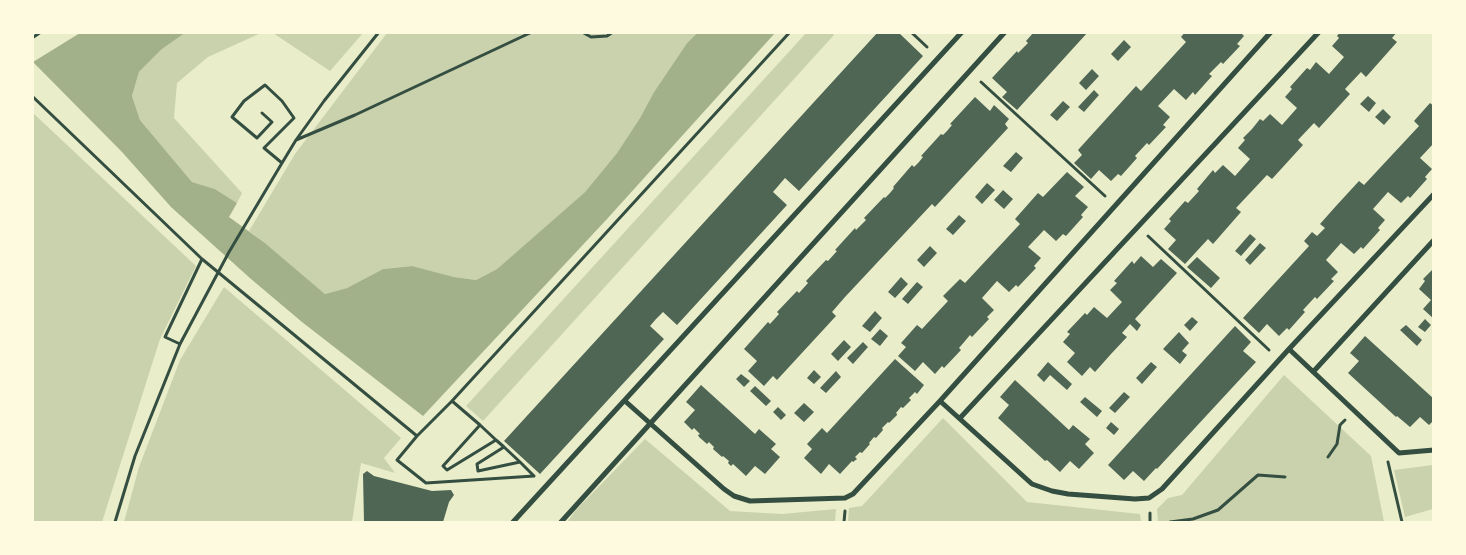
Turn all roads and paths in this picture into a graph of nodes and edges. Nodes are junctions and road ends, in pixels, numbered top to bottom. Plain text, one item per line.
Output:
1 (41, 32) edge
2 (379, 32) edge
3 (532, 32) edge
4 (582, 32) edge
5 (612, 32) edge
6 (790, 32) edge
7 (962, 32) edge
8 (1005, 32) edge
9 (1272, 32) edge
10 (1319, 32) edge
11 (32, 38) edge
12 (969, 71) junction
13 (32, 96) edge
14 (262, 113) dead end
15 (296, 140) junction
16 (282, 163) junction
17 (1434, 194) edge
18 (1115, 205) junction
19 (1138, 227) junction
20 (1434, 240) edge
21 (202, 258) junction
22 (180, 344) junction
23 (1289, 349) junction
24 (1279, 360) junction
25 (1312, 372) junction
26 (940, 400) junction
27 (452, 401) junction
28 (625, 401) junction
29 (1354, 411) junction
30 (960, 418) junction
31 (651, 424) junction
32 (480, 425) junction
33 (417, 436) junction
34 (496, 440) junction
35 (1385, 440) junction
36 (504, 447) junction
37 (1434, 450) edge
38 (1328, 457) dead end
39 (520, 462) junction
40 (534, 476) junction
41 (1285, 477) dead end
42 (546, 487) junction
43 (115, 522) edge
44 (513, 522) edge
45 (561, 522) edge
46 (1170, 522) edge
47 (1402, 522) edge

1 - 11 path
2 - 15 path
3 - 15 path
4 - 5 path
6 - 27 path
7 - 28 street
8 - 12 street
9 - 18 street
10 - 19 street
12 - 18 path
12 - 31 street
13 - 21 path
14 - 16 path
15 - 16 path
16 - 22 path
17 - 23 street
18 - 26 street
19 - 24 path
19 - 30 street
20 - 25 street
21 - 22 path
21 - 33 path
22 - 43 path
23 - 24 street
23 - 25 street
24 - 30 street
25 - 29 street
26 - 30 street
26 - 31 street
27 - 32 path
27 - 33 path
28 - 31 street
28 - 42 street
29 - 35 street
29 - 38 path
31 - 45 street
32 - 34 path
32 - 34 path
33 - 40 path
34 - 36 path
35 - 37 street
35 - 47 path
36 - 39 path
36 - 39 path
39 - 40 path
40 - 42 path
41 - 46 path
42 - 44 street

